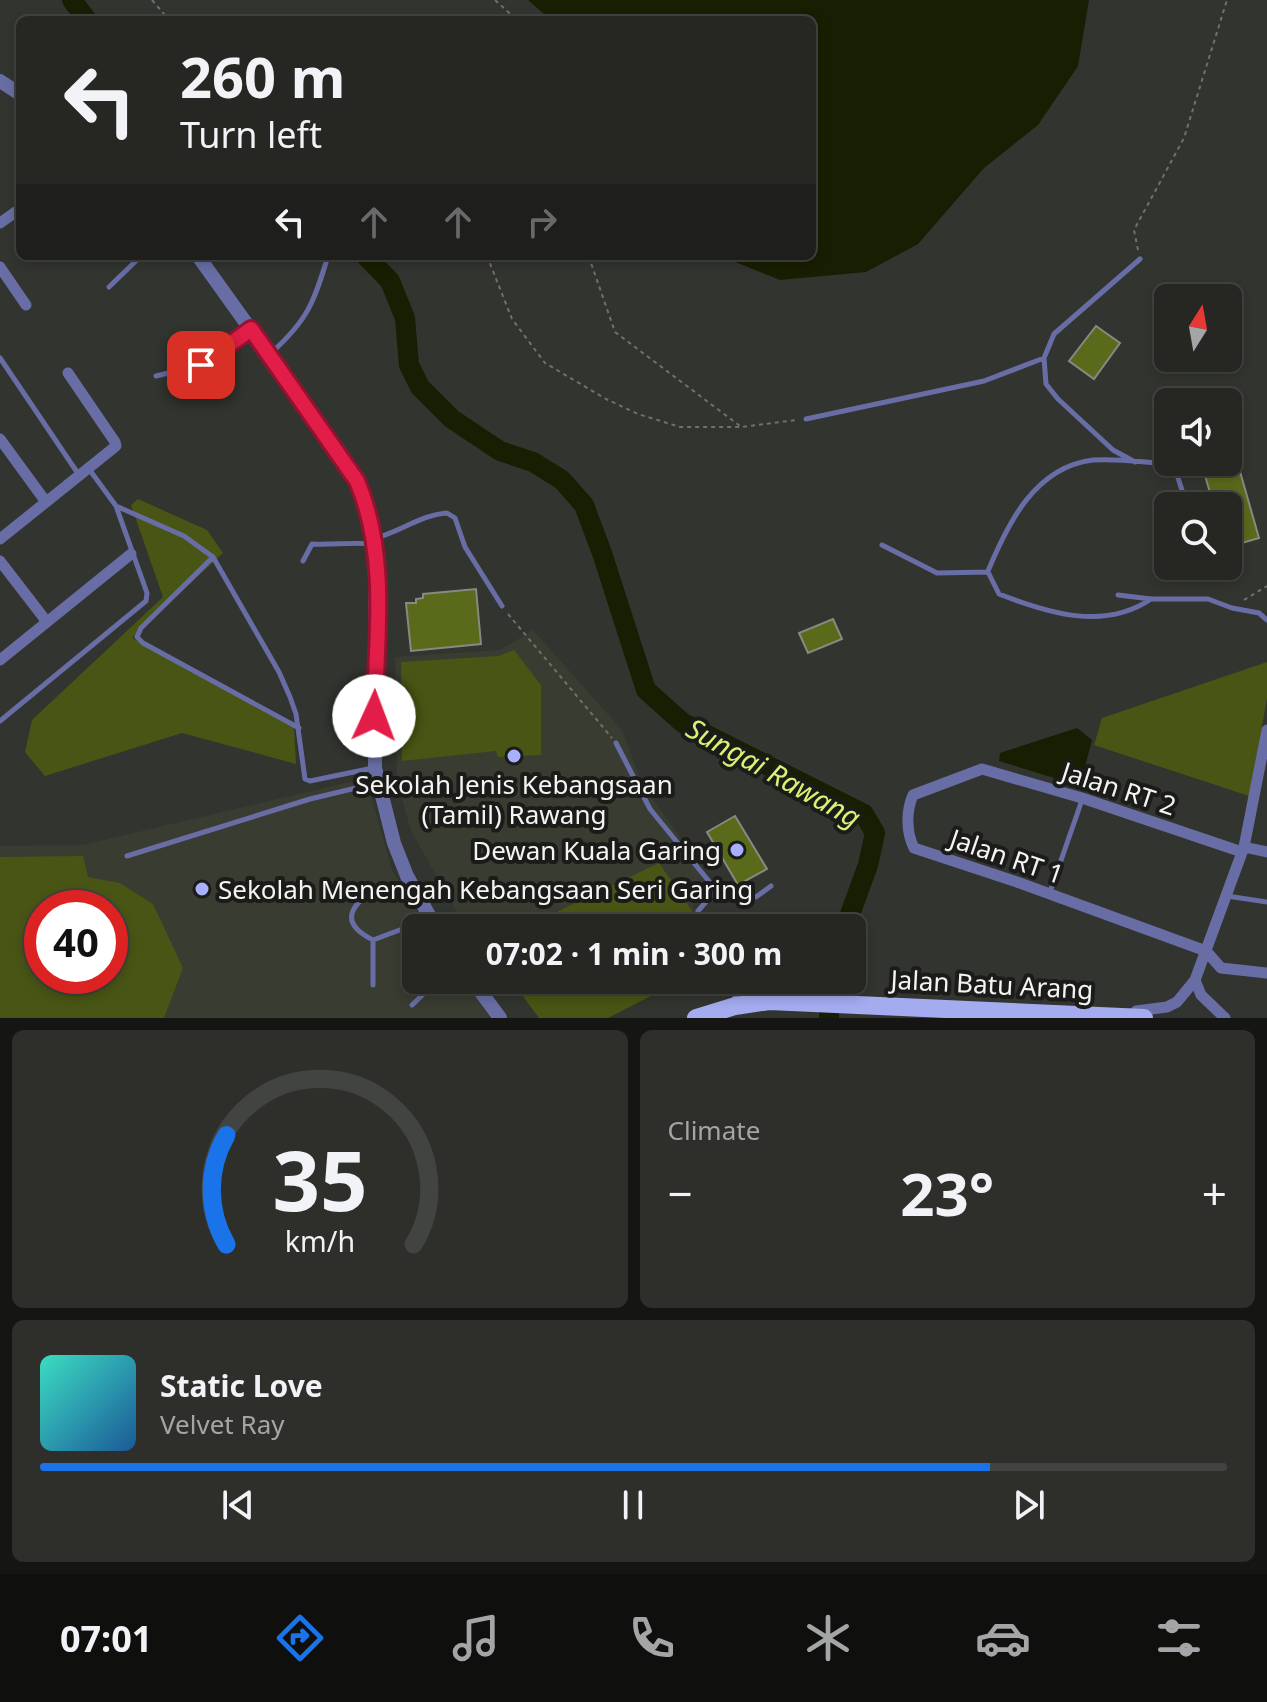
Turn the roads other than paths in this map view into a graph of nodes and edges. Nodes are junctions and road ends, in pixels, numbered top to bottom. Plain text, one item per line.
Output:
1 (1140, 259) road end
2 (137, 260) edge
3 (201, 260) edge
4 (327, 260) edge
5 (0, 267) edge
6 (109, 287) dead end
7 (26, 305) dead end
8 (251, 329) junction
9 (269, 355) junction
10 (0, 358) edge
11 (1044, 358) junction
12 (68, 373) dead end
13 (156, 376) dead end
14 (806, 419) road end
15 (0, 439) edge
16 (1135, 462) junction
17 (1154, 462) edge
18 (84, 472) junction
19 (46, 502) junction
20 (116, 506) junction
21 (0, 539) edge
22 (375, 541) junction
23 (882, 545) dead end
24 (131, 554) junction
25 (213, 557) junction
26 (0, 561) edge
27 (303, 561) dead end
28 (988, 572) junction
29 (1118, 595) dead end
30 (1151, 599) junction
31 (502, 606) road end
32 (1267, 620) edge
33 (47, 622) junction
34 (0, 660) edge
35 (0, 721) edge
36 (299, 728) junction
37 (1267, 730) edge
38 (616, 743) road end
39 (1264, 766) edge
40 (982, 769) joint
41 (376, 775) junction
42 (1082, 798) junction
43 (1243, 850) junction
44 (1267, 852) edge
45 (127, 856) dead end
46 (385, 886) dead end
47 (771, 886) dead end
48 (716, 890) junction
49 (1050, 893) junction
50 (1226, 896) junction
51 (1267, 902) edge
52 (428, 914) edge
53 (698, 914) edge
54 (402, 932) edge
55 (373, 940) junction
56 (1206, 951) junction
57 (1267, 973) edge
58 (1195, 980) junction
59 (373, 985) dead end
60 (423, 994) edge
61 (482, 994) edge
62 (735, 994) edge
63 (412, 1005) dead end
64 (735, 1006) junction
65 (1035, 1013) junction
66 (500, 1018) edge
67 (696, 1018) edge
68 (1144, 1018) edge
69 (1225, 1018) edge

1 - 11 lane
2 - 6 lane
3 - 8 street
4 - 9 lane
5 - 7 street
8 - 9 street
8 - 13 lane
9 - 22 street
10 - 18 lane
11 - 14 lane
11 - 16 lane
12 - 18 street
15 - 19 street
16 - 17 lane
16 - 28 lane
18 - 19 street
18 - 20 lane
19 - 21 street
20 - 24 lane
20 - 25 lane
22 - 27 lane
22 - 31 lane
22 - 41 street
23 - 28 lane
24 - 33 street
24 - 35 lane
25 - 36 lane
25 - 36 lane
26 - 33 street
28 - 30 lane
29 - 30 lane
30 - 32 lane
33 - 34 street
36 - 41 lane
37 - 39 street
38 - 48 lane
39 - 43 street
40 - 42 street, Jalan RT 2
40 - 49 street, Jalan RT 1
41 - 45 lane
41 - 52 street
42 - 43 street, Jalan RT 2
42 - 49 lane
43 - 44 street, Jalan RT 2
43 - 50 street
46 - 55 lane
47 - 48 lane
48 - 53 lane
49 - 56 street, Jalan RT 1
50 - 51 lane
50 - 56 street
54 - 55 lane
55 - 59 lane
56 - 57 street, Jalan RT 1
56 - 58 street
58 - 65 street
58 - 69 street
60 - 63 lane
61 - 66 street
62 - 64 lane
64 - 65 main road, Jalan Batu Arang
64 - 67 main road, Jalan Batu Arang
65 - 68 main road, Jalan Batu Arang

